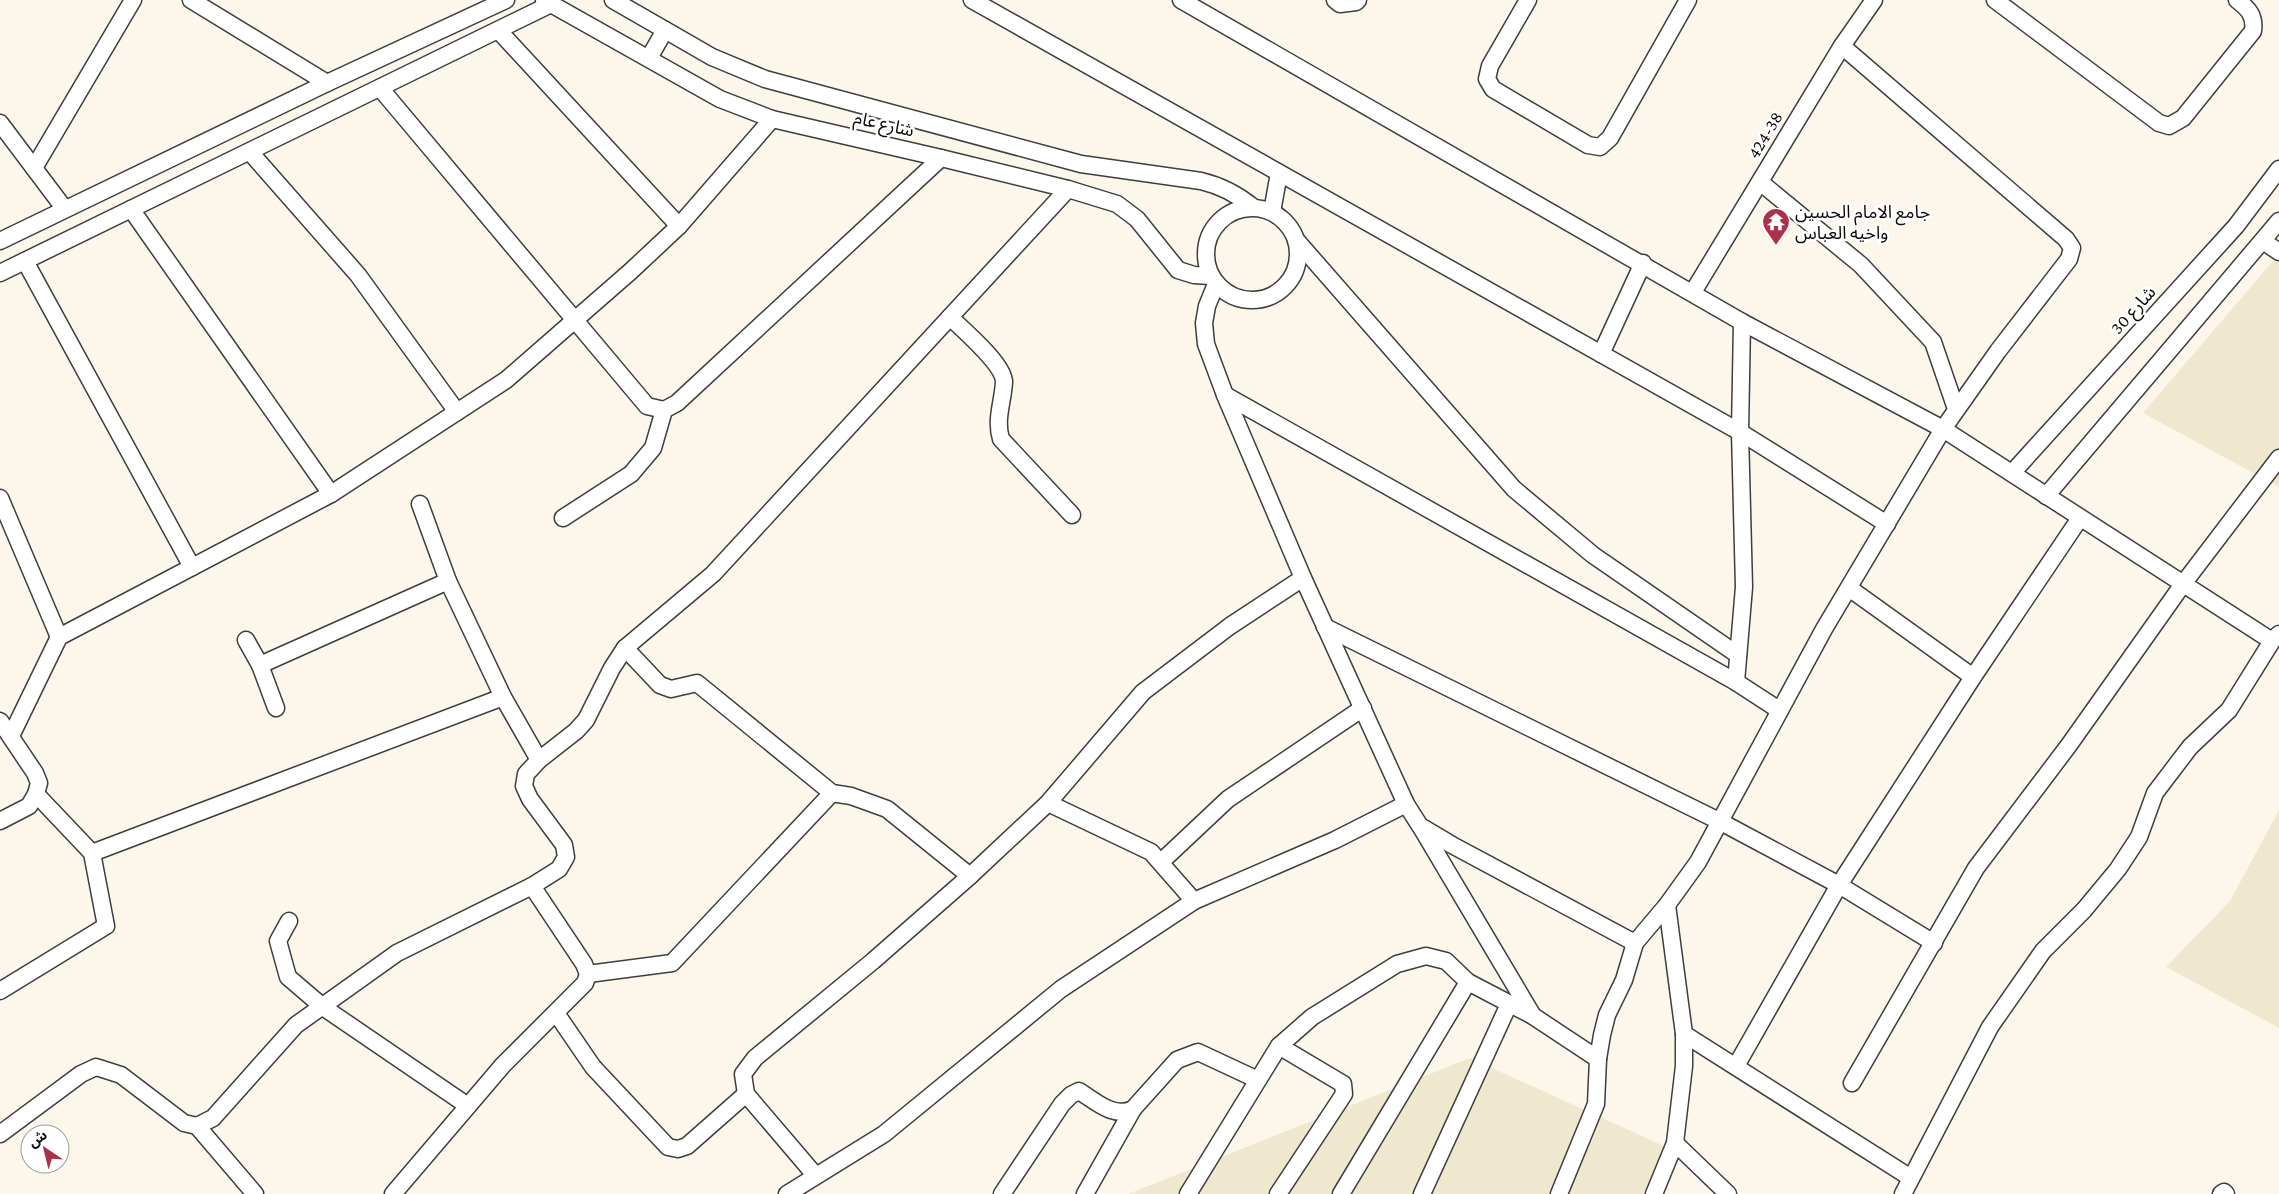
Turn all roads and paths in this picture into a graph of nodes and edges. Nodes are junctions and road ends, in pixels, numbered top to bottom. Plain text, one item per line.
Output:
1 (133, 0) edge
2 (191, 0) edge
3 (506, 0) edge
4 (613, 0) edge
5 (972, 0) edge
6 (1181, 0) edge
7 (1335, 0) edge
8 (1358, 0) edge
9 (1528, 0) edge
10 (1688, 0) edge
11 (1874, 0) edge
12 (1995, 0) edge
13 (2237, 0) edge
14 (547, 2) edge
15 (665, 30) junction
16 (499, 31) junction
17 (1842, 46) junction
18 (649, 58) junction
19 (327, 82) junction
20 (380, 88) junction
21 (772, 119) junction
22 (0, 123) edge
23 (250, 152) junction
24 (941, 158) junction
25 (34, 168) junction
26 (2279, 169) edge
27 (1279, 173) junction
28 (1760, 182) junction
29 (1068, 189) junction
30 (1253, 207) junction
31 (64, 208) junction
32 (132, 209) junction
33 (1272, 212) junction
34 (2279, 221) edge
35 (680, 226) junction
36 (1297, 240) junction
37 (2263, 240) junction
38 (0, 241) edge
39 (2279, 252) edge
40 (25, 260) junction
41 (1643, 263) junction
42 (0, 273) edge
43 (1213, 280) junction
44 (1693, 292) junction
45 (950, 317) junction
46 (576, 320) junction
47 (1742, 322) junction
48 (1601, 354) junction
49 (1225, 395) junction
50 (1956, 409) junction
51 (664, 410) junction
52 (457, 412) junction
53 (1943, 429) junction
54 (1740, 432) junction
55 (2279, 458) edge
56 (2012, 473) junction
57 (331, 494) junction
58 (2046, 496) junction
59 (0, 498) edge
60 (420, 504) dead end
61 (1072, 515) dead end
62 (563, 518) dead end
63 (2080, 518) junction
64 (1887, 524) junction
65 (192, 567) junction
66 (1303, 578) junction
67 (448, 581) junction
68 (2183, 584) junction
69 (1849, 588) junction
70 (1325, 627) junction
71 (59, 637) junction
72 (2276, 638) edge
73 (246, 640) dead end
74 (625, 648) junction
75 (1738, 655) junction
76 (260, 665) junction
77 (1973, 677) junction
78 (1736, 682) junction
79 (502, 698) junction
80 (276, 708) dead end
81 (1362, 708) junction
82 (1779, 710) junction
83 (0, 721) edge
84 (11, 736) junction
85 (539, 760) junction
86 (832, 793) junction
87 (36, 794) junction
88 (1048, 803) junction
89 (1406, 804) junction
90 (0, 821) edge
91 (1721, 822) junction
92 (1420, 826) junction
93 (92, 853) junction
94 (1161, 862) junction
95 (970, 876) junction
96 (1839, 885) junction
97 (532, 886) junction
98 (1194, 901) junction
99 (1667, 905) junction
100 (289, 921) dead end
101 (1635, 943) junction
102 (1934, 943) junction
103 (588, 974) junction
104 (1468, 982) junction
105 (0, 991) edge
106 (1509, 1004) junction
107 (323, 1007) junction
108 (556, 1013) junction
109 (1533, 1016) junction
110 (1684, 1034) junction
111 (1279, 1046) junction
112 (1598, 1059) junction
113 (1736, 1066) junction
114 (1258, 1080) junction
115 (1852, 1083) dead end
116 (746, 1094) junction
117 (468, 1106) junction
118 (1133, 1109) junction
119 (197, 1126) junction
120 (0, 1134) edge
121 (1675, 1143) junction
122 (815, 1175) junction
123 (1911, 1178) junction
124 (255, 1194) edge
125 (393, 1194) edge
126 (787, 1194) edge
127 (1002, 1194) edge
128 (1085, 1194) edge
129 (1188, 1194) edge
130 (1278, 1194) edge
131 (1340, 1194) edge
132 (1422, 1194) edge
133 (1559, 1194) edge
134 (1654, 1194) edge
135 (1728, 1194) edge
136 (1902, 1194) edge
137 (2221, 1194) edge
138 (2226, 1194) edge

1 - 25 street
2 - 19 street
3 - 19 street
4 - 15 street, شارع عام
5 - 27 street
6 - 41 street
7 - 8 street
9 - 10 street
11 - 17 street, 424-38
12 - 13 street
14 - 16 street
14 - 18 street, شارع عام
15 - 18 street
15 - 30 street, شارع عام
16 - 20 street
16 - 35 street
17 - 28 street, 424-38
17 - 50 street
18 - 21 street, شارع عام
19 - 31 street
20 - 23 street
20 - 46 street
21 - 24 street, شارع عام
21 - 35 street
22 - 25 street
23 - 32 street
23 - 52 street
24 - 29 street, شارع عام
24 - 51 street
25 - 31 street
26 - 56 street, شارع 30
27 - 33 street
27 - 48 street
28 - 44 street, 424-38
28 - 50 street
29 - 43 street, شارع عام
29 - 45 street
30 - 33 street
30 - 43 street
31 - 38 street
32 - 40 street
32 - 57 street
33 - 36 street
34 - 37 street
35 - 46 street
36 - 43 street
36 - 75 street
37 - 39 street
37 - 58 street
40 - 42 street
40 - 65 street
41 - 44 street
41 - 48 street
43 - 49 street
44 - 47 street
45 - 61 street
45 - 74 street
46 - 51 street
46 - 52 street
47 - 53 street
47 - 54 street
48 - 54 street
49 - 66 street
49 - 78 street
50 - 53 street
51 - 62 street
52 - 57 street
53 - 56 street
53 - 64 street
54 - 64 street
54 - 75 street
55 - 68 street
56 - 58 street
57 - 65 street
58 - 63 street
59 - 71 street
60 - 67 street
63 - 68 street
63 - 77 street
64 - 69 street
65 - 71 street
66 - 70 street
66 - 88 street
67 - 76 street
67 - 79 street
68 - 72 street
68 - 102 street
69 - 77 street
69 - 82 street
70 - 81 street
70 - 91 street
71 - 84 street
72 - 123 street
73 - 76 street
74 - 85 street
74 - 86 street
75 - 78 street
76 - 80 street
77 - 96 street
78 - 82 street
79 - 85 street
79 - 93 street
81 - 89 street
81 - 94 street
82 - 91 street
83 - 84 street
84 - 87 street
85 - 97 street
86 - 95 street
86 - 103 street
87 - 90 street
87 - 93 street
88 - 94 street
88 - 95 street
89 - 92 street
89 - 98 street
91 - 96 street
91 - 99 street
92 - 101 street
92 - 109 street
93 - 105 street
94 - 98 street
95 - 116 street
96 - 102 street
96 - 113 street
97 - 103 street
97 - 107 street
98 - 122 street
99 - 101 street
99 - 110 street
100 - 107 street
101 - 112 street
102 - 115 street
103 - 108 street
104 - 106 street
104 - 111 street
104 - 131 street
106 - 109 street
106 - 132 street
107 - 117 street
107 - 119 street
108 - 116 street
108 - 117 street
109 - 112 street
110 - 113 street
110 - 121 street
111 - 114 street
111 - 130 street
112 - 133 street
113 - 123 street
114 - 118 street
114 - 129 street
116 - 122 street
117 - 125 street
118 - 127 street
118 - 128 street
119 - 120 street
119 - 124 street
121 - 134 street
121 - 135 street
122 - 126 street
123 - 136 street
137 - 138 street

